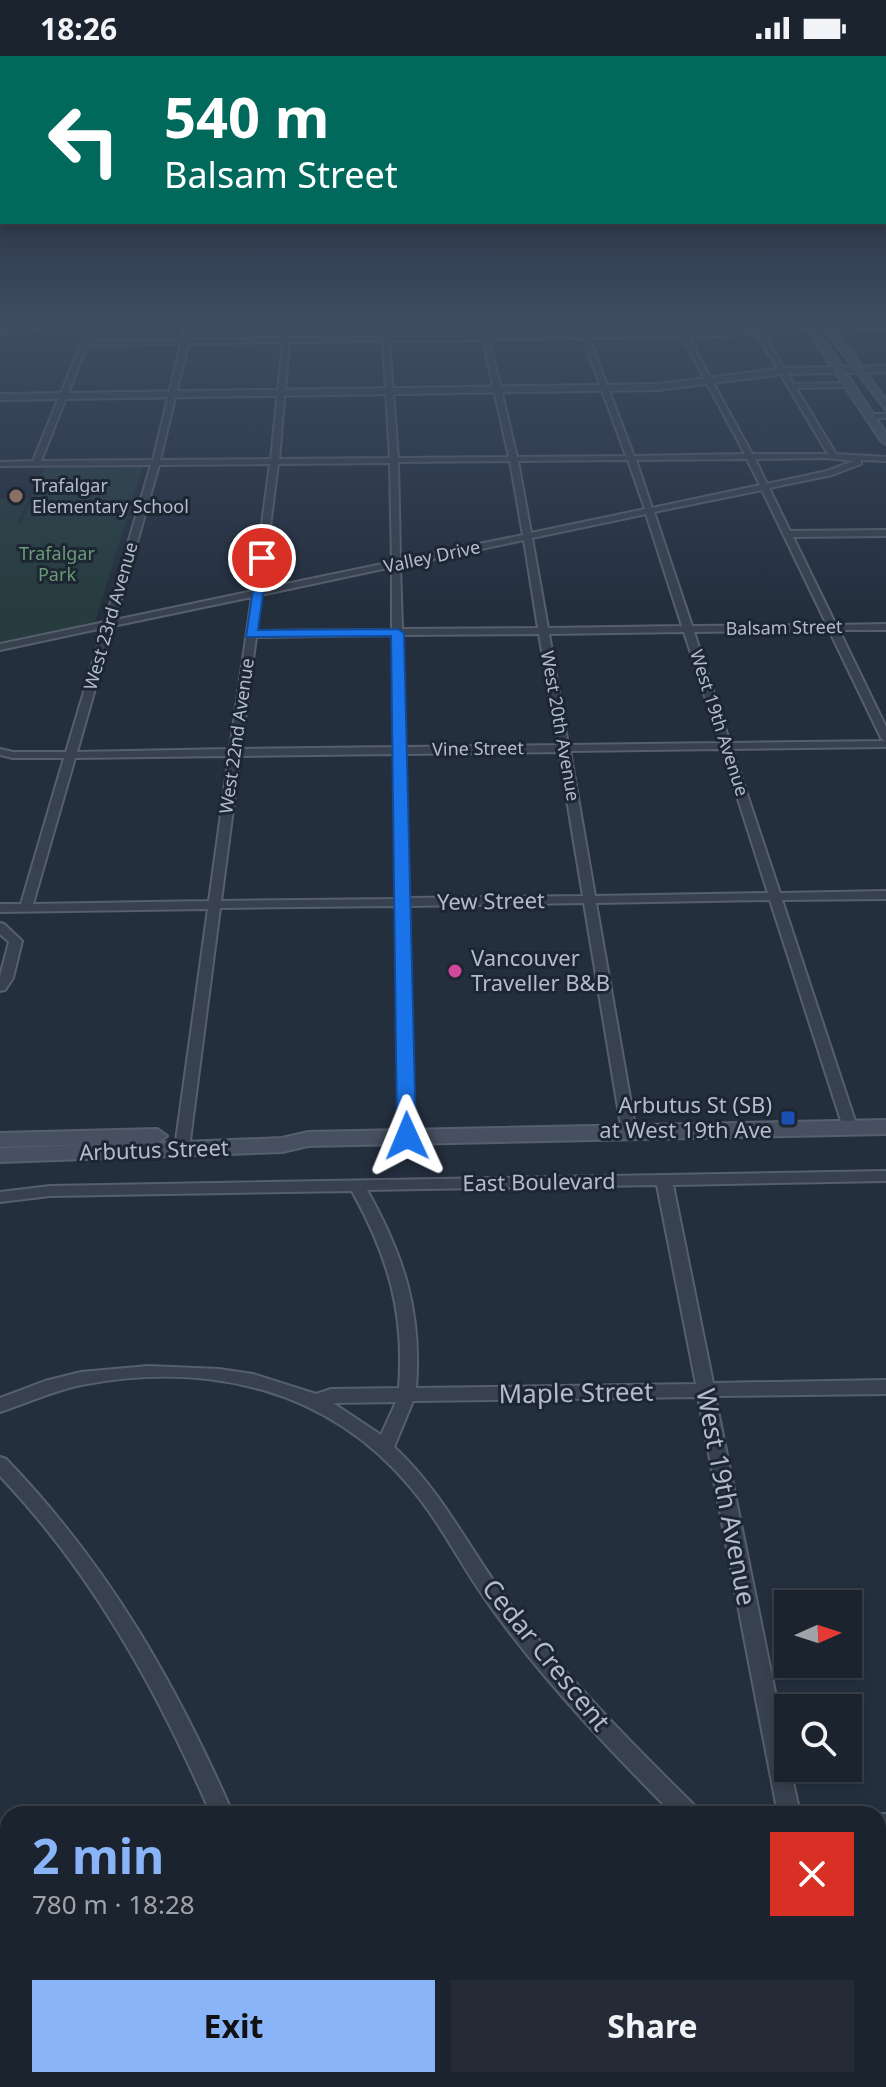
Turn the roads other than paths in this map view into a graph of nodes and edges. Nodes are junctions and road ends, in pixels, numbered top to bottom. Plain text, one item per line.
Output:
1 (870, 416) edge
2 (55, 417) edge
3 (166, 417) edge
4 (279, 417) edge
5 (391, 417) edge
6 (504, 417) edge
7 (616, 417) edge
8 (729, 417) edge
9 (810, 417) edge
10 (886, 441) edge
11 (833, 456) junction
12 (750, 457) junction
13 (632, 458) junction
14 (857, 458) junction
15 (513, 459) junction
16 (886, 459) edge
17 (394, 461) junction
18 (275, 462) junction
19 (155, 463) junction
20 (0, 464) edge
21 (36, 464) junction
22 (765, 486) junction
23 (649, 511) junction
24 (886, 533) edge
25 (788, 534) junction
26 (528, 537) junction
27 (396, 565) junction
28 (257, 594) junction
29 (109, 624) junction
30 (886, 627) edge
31 (833, 628) junction
32 (688, 629) junction
33 (543, 631) junction
34 (398, 633) junction
35 (251, 634) junction
36 (0, 647) edge
37 (886, 738) edge
38 (886, 744) edge
39 (727, 746) junction
40 (563, 748) junction
41 (400, 750) junction
42 (0, 752) edge
43 (235, 752) junction
44 (70, 755) junction
45 (886, 895) edge
46 (776, 897) junction
47 (590, 900) junction
48 (402, 902) junction
49 (214, 905) junction
50 (26, 907) junction
51 (0, 908) edge
52 (0, 927) edge
53 (0, 987) edge
54 (850, 1127) junction
55 (886, 1127) edge
56 (629, 1132) junction
57 (407, 1136) junction
58 (0, 1140) edge
59 (183, 1142) junction
60 (0, 1155) edge
61 (886, 1176) edge
62 (664, 1180) junction
63 (357, 1186) junction
64 (0, 1197) edge
65 (886, 1387) edge
66 (704, 1391) junction
67 (407, 1395) junction
68 (314, 1401) junction
69 (0, 1405) edge
70 (385, 1448) junction
71 (0, 1464) edge
72 (218, 1806) edge
73 (680, 1806) edge
74 (787, 1806) edge

1 - 10 main road
2 - 21 street
3 - 19 street, West 23rd Avenue
4 - 18 street, West 22nd Avenue
5 - 17 street
6 - 15 street, West 20th Avenue
7 - 13 street, West 19th Avenue
8 - 12 street
9 - 11 street
11 - 12 street
11 - 14 street
12 - 13 street
12 - 22 street
13 - 15 street
13 - 23 street, West 19th Avenue
14 - 16 street
14 - 22 street, Valley Drive
15 - 17 street
15 - 26 street, West 20th Avenue
17 - 18 street
17 - 27 street
18 - 19 street
18 - 28 street, West 22nd Avenue
19 - 21 street
19 - 29 street, West 23rd Avenue
20 - 21 street
22 - 23 street, Valley Drive
22 - 25 street
23 - 26 street, Valley Drive
23 - 32 street, West 19th Avenue
24 - 25 street
25 - 31 street
26 - 27 street, Valley Drive
26 - 33 street, West 20th Avenue
27 - 28 street, Valley Drive
27 - 34 street
28 - 29 street, Valley Drive
28 - 35 street, West 22nd Avenue
29 - 36 street, Valley Drive
29 - 44 street, West 23rd Avenue
30 - 31 street, Balsam Street
31 - 32 street, Balsam Street
31 - 37 street
32 - 33 street, Balsam Street
32 - 39 street, West 19th Avenue
33 - 34 street, Balsam Street
33 - 40 street, West 20th Avenue
34 - 35 street, Balsam Street
34 - 41 street
35 - 43 street, West 22nd Avenue
38 - 39 street, Vine Street
39 - 40 street, Vine Street
39 - 46 street, West 19th Avenue
40 - 41 street, Vine Street
40 - 47 street, West 20th Avenue
41 - 43 street, Vine Street
41 - 48 street
42 - 44 street, Vine Street
43 - 44 street, Vine Street
43 - 49 street, West 22nd Avenue
44 - 50 street, West 23rd Avenue
45 - 46 street, Yew Street
46 - 47 street, Yew Street
46 - 54 street, West 19th Avenue
47 - 48 street, Yew Street
47 - 56 street, West 20th Avenue
48 - 49 street, Yew Street
48 - 57 street
49 - 50 street, Yew Street
49 - 59 street, West 22nd Avenue
50 - 51 street, Yew Street
52 - 53 street
54 - 55 main road, Arbutus Street
54 - 56 main road, Arbutus Street
56 - 57 main road, Arbutus Street
57 - 59 main road, Arbutus Street
58 - 59 main road, Arbutus Street
59 - 60 main road, Arbutus Street
61 - 62 street, East Boulevard
62 - 63 street, East Boulevard
62 - 66 street, West 19th Avenue
63 - 64 street, East Boulevard
63 - 67 street
65 - 66 street, Maple Street
66 - 67 street, Maple Street
66 - 74 street, West 19th Avenue
67 - 68 street, Maple Street
67 - 70 street
68 - 69 street, Cedar Crescent
68 - 70 street, Cedar Crescent
70 - 73 street, Cedar Crescent
71 - 72 street

